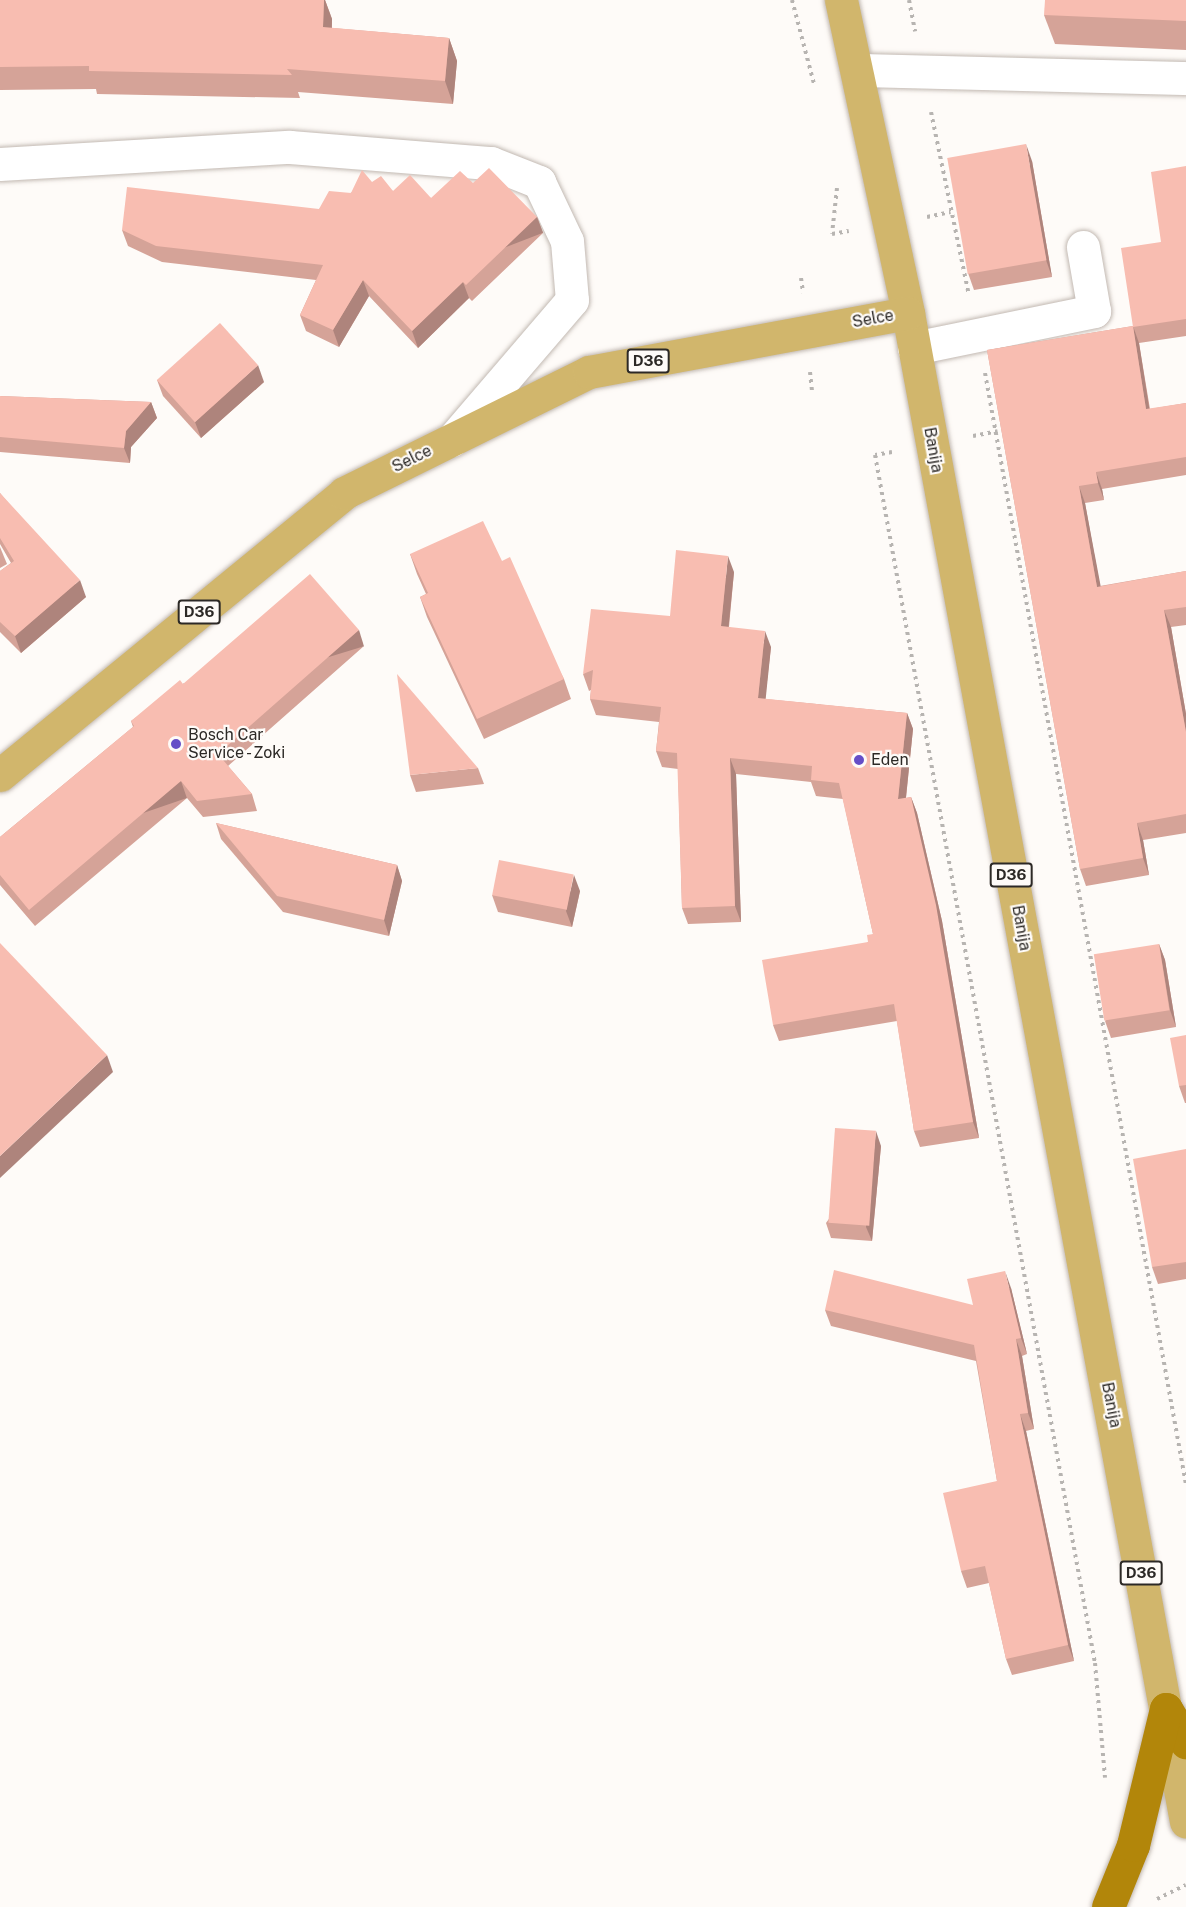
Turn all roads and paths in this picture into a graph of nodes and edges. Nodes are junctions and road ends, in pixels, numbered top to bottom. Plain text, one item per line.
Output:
1 (792, 0) edge
2 (841, 0) edge
3 (909, 0) edge
4 (916, 35) dead end
5 (858, 70) junction
6 (1186, 78) edge
7 (815, 88) dead end
8 (931, 109) dead end
9 (0, 164) edge
10 (838, 176) dead end
11 (832, 234) dead end
12 (1083, 247) dead end
13 (908, 313) junction
14 (977, 334) junction
15 (914, 348) junction
16 (452, 440) junction
17 (875, 455) dead end
18 (0, 776) edge
19 (1186, 1485) edge
20 (1166, 1709) junction
21 (1186, 1742) edge
22 (1105, 1789) dead end
23 (1186, 1822) edge
24 (1186, 1884) edge
25 (1160, 1897) dead end
26 (1108, 1907) edge

1 - 7 path
2 - 5 main road, Banija
3 - 4 path
5 - 6 lane
5 - 13 main road, Banija
8 - 14 path
9 - 16 lane
10 - 11 path
12 - 14 lane
13 - 15 main road, Banija / D36
13 - 16 main road, Selce / D36
14 - 15 lane
14 - 19 path
15 - 20 main road, Banija / D36
16 - 18 main road, Selce / D36
17 - 22 path
20 - 21 highway
20 - 23 main road, Banija / D36
20 - 26 highway
24 - 25 path

